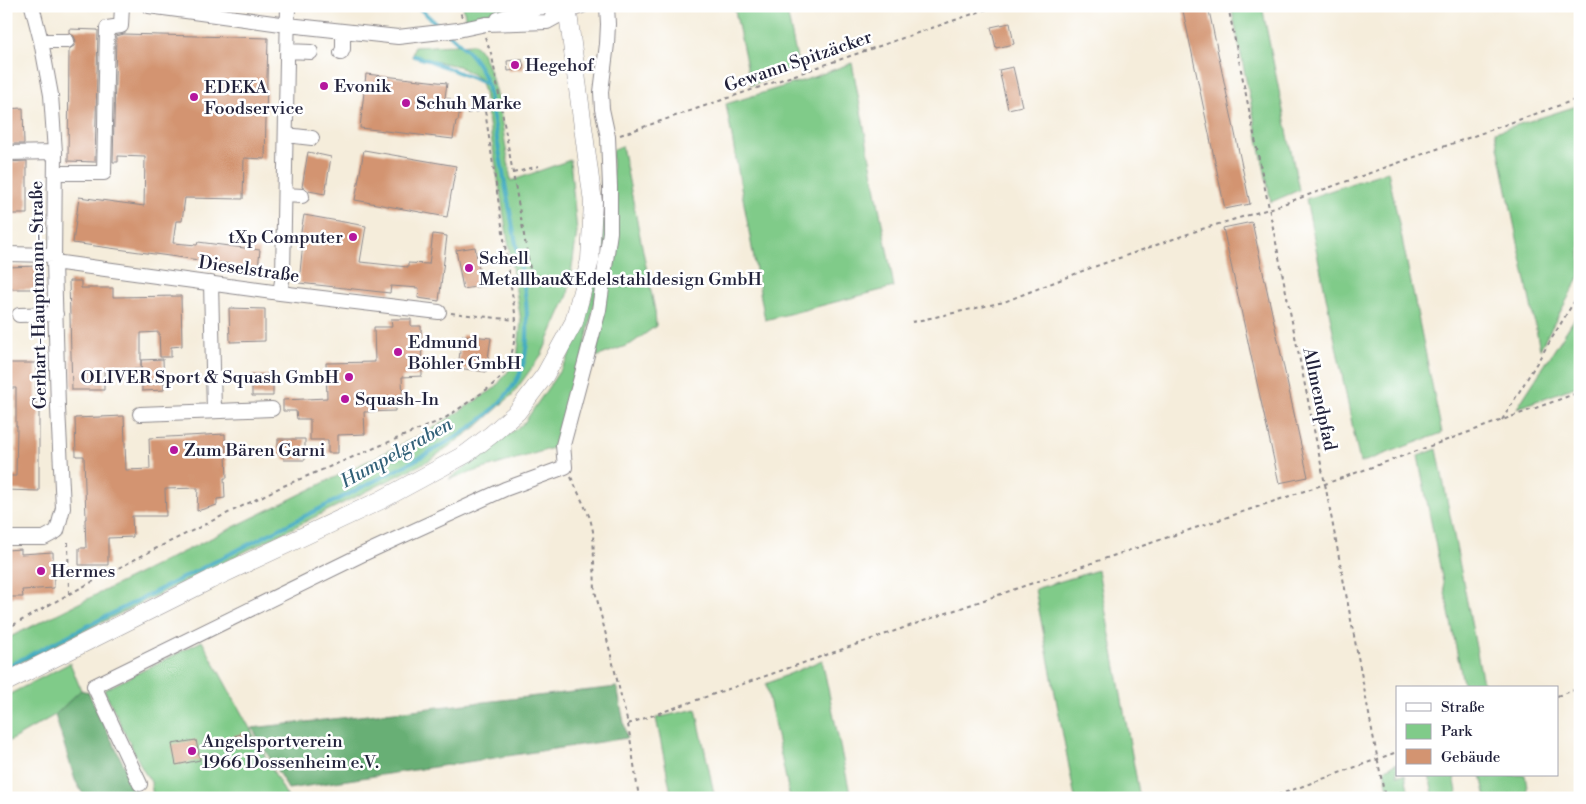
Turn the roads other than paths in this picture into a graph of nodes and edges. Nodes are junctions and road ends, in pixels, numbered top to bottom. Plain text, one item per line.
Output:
1 (32, 6) edge
2 (122, 6) edge
3 (148, 6) edge
4 (288, 6) edge
5 (607, 6) edge
6 (534, 7) edge
7 (572, 8) edge
8 (288, 25) junction
9 (484, 25) junction
10 (343, 31) junction
11 (41, 40) junction
12 (67, 41) dead end
13 (287, 51) junction
14 (311, 52) dead end
15 (341, 54) dead end
16 (286, 135) junction
17 (312, 138) dead end
18 (54, 152) junction
19 (6, 153) edge
20 (55, 173) junction
21 (284, 195) junction
22 (302, 196) dead end
23 (6, 254) edge
24 (54, 259) junction
25 (211, 283) junction
26 (280, 293) junction
27 (439, 312) road end
28 (56, 314) junction
29 (19, 315) dead end
30 (272, 409) dead end
31 (214, 411) junction
32 (140, 414) dead end
33 (6, 538) edge
34 (6, 682) edge
35 (140, 784) dead end

1 - 11 street, Gerhart-Hauptmann-Straße
2 - 20 street
3 - 8 street
4 - 8 street
5 - 35 street
6 - 7 street
6 - 9 street
7 - 9 street
7 - 34 main road
8 - 10 street
8 - 13 street
9 - 10 street
10 - 15 street
11 - 12 street
11 - 18 street, Gerhart-Hauptmann-Straße
13 - 14 street
13 - 16 street
16 - 17 street
16 - 21 street
18 - 19 street
18 - 20 street, Gerhart-Hauptmann-Straße
20 - 24 street, Gerhart-Hauptmann-Straße
21 - 22 street
21 - 26 street
23 - 24 street, Dieselstraße
24 - 25 street, Dieselstraße
24 - 28 street, Gerhart-Hauptmann-Straße
25 - 26 street, Dieselstraße
25 - 31 street
26 - 27 street, Dieselstraße
28 - 29 street
28 - 33 street, Gerhart-Hauptmann-Straße
30 - 31 street
31 - 32 street

